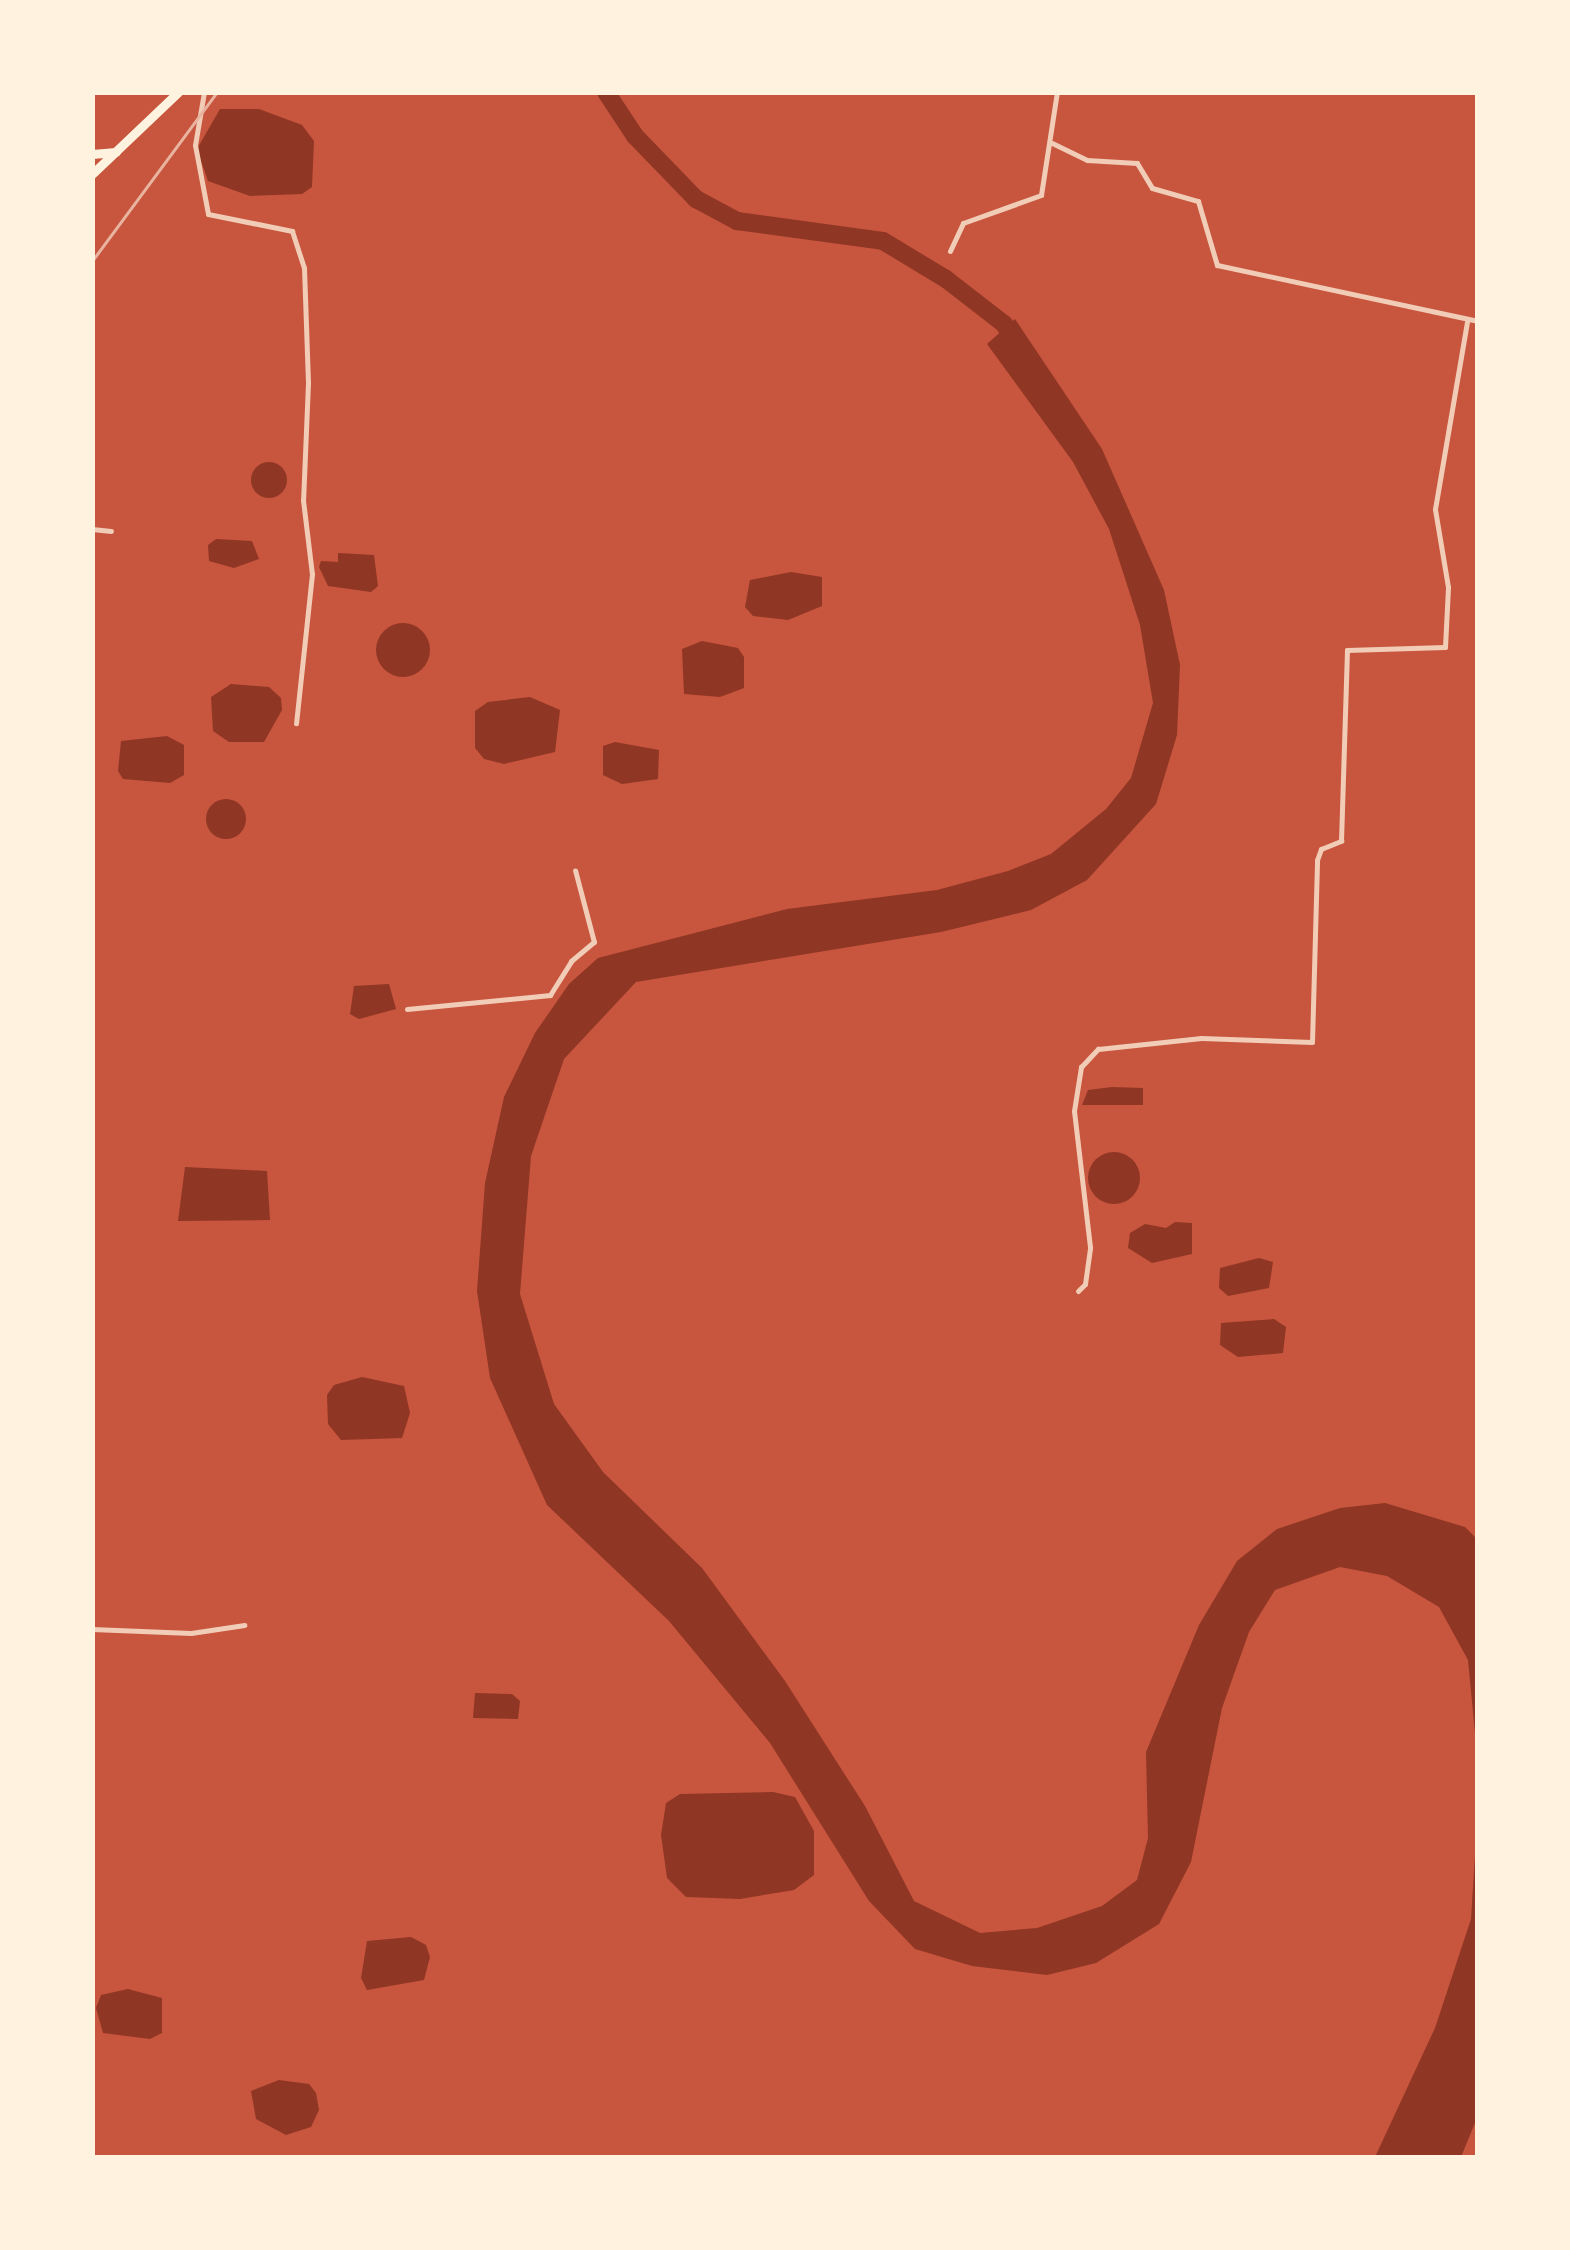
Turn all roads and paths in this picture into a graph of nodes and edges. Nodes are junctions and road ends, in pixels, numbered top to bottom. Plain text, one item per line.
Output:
1 (178, 92) edge
2 (204, 92) edge
3 (1057, 92) edge
4 (1052, 143) junction
5 (116, 152) junction
6 (92, 154) edge
7 (92, 174) edge
8 (950, 251) dead end
9 (1478, 321) edge
10 (1467, 322) junction
11 (92, 529) edge
12 (111, 530) dead end
13 (296, 723) dead end
14 (575, 870) dead end
15 (407, 1009) dead end
16 (1078, 1291) dead end
17 (244, 1625) dead end
18 (92, 1628) edge

1 - 5 main road
2 - 13 street
3 - 4 street
4 - 8 street
4 - 10 street
5 - 6 main road
5 - 7 main road
9 - 10 street
10 - 16 street
11 - 12 street
14 - 15 street
17 - 18 street

